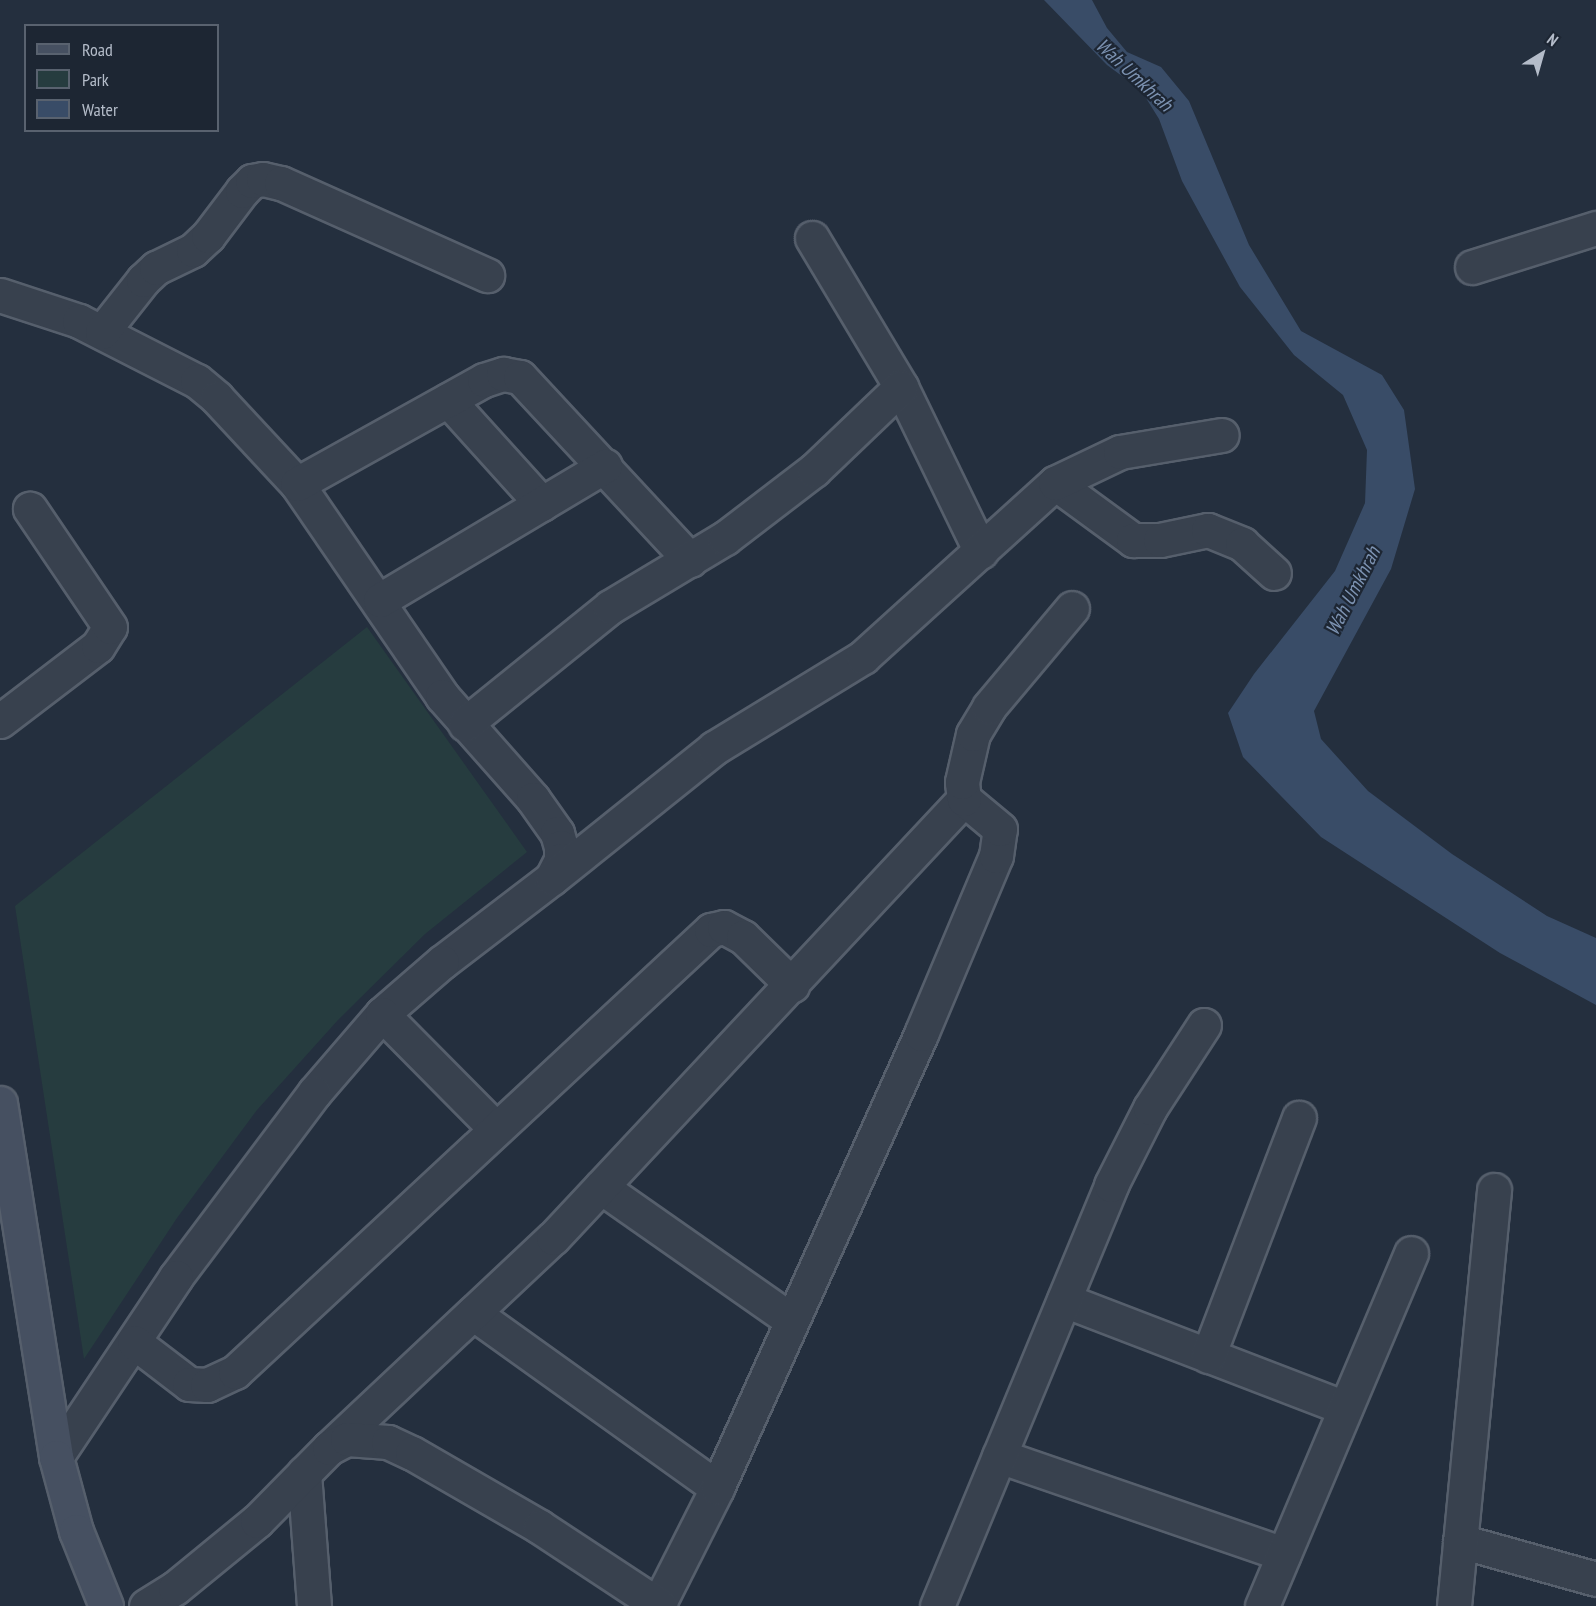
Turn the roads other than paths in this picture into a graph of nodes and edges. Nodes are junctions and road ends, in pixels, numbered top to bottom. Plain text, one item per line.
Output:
1 (1596, 228) edge
2 (812, 238) dead end
3 (1472, 267) dead end
4 (487, 274) dead end
5 (0, 295) edge
6 (102, 332) junction
7 (901, 387) junction
8 (448, 400) junction
9 (1222, 435) dead end
10 (605, 466) junction
11 (1055, 483) junction
12 (297, 484) junction
13 (542, 504) junction
14 (30, 510) dead end
15 (981, 552) junction
16 (690, 560) junction
17 (1274, 573) dead end
18 (380, 600) junction
19 (1072, 608) dead end
20 (0, 721) edge
21 (465, 724) junction
22 (964, 799) junction
23 (552, 878) junction
24 (792, 985) junction
25 (382, 1014) junction
26 (1204, 1025) dead end
27 (0, 1103) edge
28 (1299, 1118) dead end
29 (495, 1128) junction
30 (601, 1187) junction
31 (1494, 1190) dead end
32 (1411, 1253) dead end
33 (1064, 1300) junction
34 (472, 1313) junction
35 (791, 1320) junction
36 (134, 1342) junction
37 (1208, 1356) junction
38 (1345, 1408) junction
39 (329, 1448) junction
40 (999, 1456) junction
41 (56, 1457) junction
42 (304, 1473) junction
43 (717, 1488) junction
44 (1460, 1541) junction
45 (1284, 1554) junction
46 (1596, 1580) edge
47 (659, 1605) edge
48 (106, 1606) edge
49 (146, 1606) edge
50 (314, 1606) edge
51 (937, 1606) edge
52 (1262, 1606) edge
53 (1454, 1606) edge

1 - 3 street
2 - 7 street
4 - 6 street
5 - 6 street
6 - 12 street
7 - 15 street
7 - 16 street
8 - 10 street
8 - 12 street
8 - 13 street
9 - 11 street
10 - 13 street
10 - 16 street
11 - 15 street
11 - 17 street
12 - 18 street
13 - 18 street
14 - 20 street
15 - 23 street
16 - 21 street
18 - 21 street
19 - 22 street
21 - 23 street
22 - 24 street
22 - 35 street
23 - 25 street
24 - 29 street
24 - 30 street
25 - 29 street
25 - 36 street
26 - 33 street
27 - 41 street
28 - 37 street
29 - 36 street
30 - 34 street
30 - 35 street
31 - 44 street
32 - 38 street
33 - 37 street
33 - 40 street
34 - 39 street
34 - 43 street
35 - 43 street
36 - 41 street
37 - 38 street
38 - 45 street
39 - 42 street
39 - 47 street
40 - 45 street
40 - 51 street
41 - 48 street
42 - 49 street
42 - 50 street
43 - 47 street
44 - 46 street
44 - 53 street
45 - 52 street

